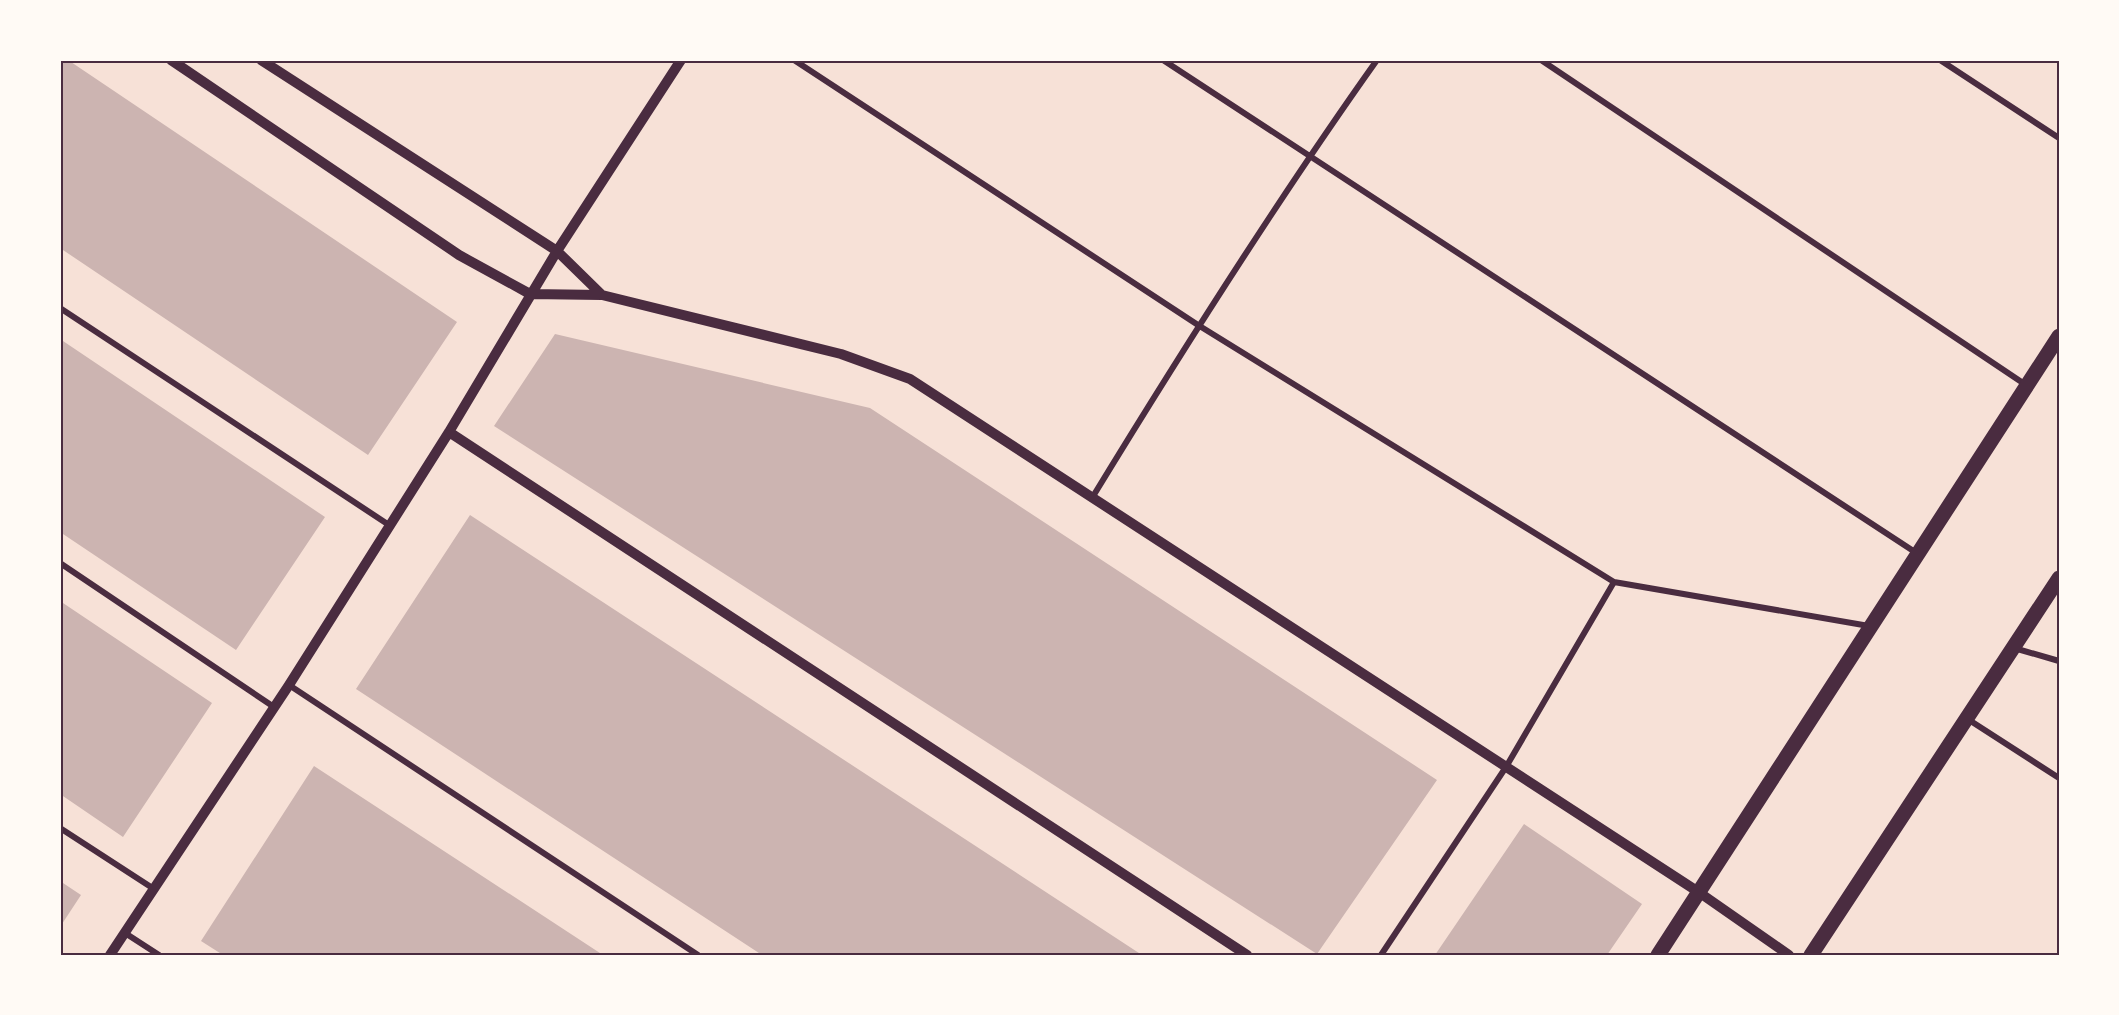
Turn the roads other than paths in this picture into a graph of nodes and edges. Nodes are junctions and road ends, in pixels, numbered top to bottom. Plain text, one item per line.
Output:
1 (171, 60) edge
2 (261, 60) edge
3 (681, 60) edge
4 (794, 60) edge
5 (1163, 60) edge
6 (1377, 60) edge
7 (1540, 60) edge
8 (1940, 60) edge
9 (2059, 138) edge
10 (1310, 154) junction
11 (557, 251) junction
12 (530, 294) junction
13 (602, 295) junction
14 (60, 308) edge
15 (1198, 326) junction
16 (2059, 336) edge
17 (2026, 385) junction
18 (449, 432) junction
19 (1092, 498) junction
20 (389, 525) junction
21 (1918, 554) junction
22 (60, 563) edge
23 (2059, 578) edge
24 (1614, 582) junction
25 (1873, 626) junction
26 (2014, 648) junction
27 (2059, 661) edge
28 (289, 685) junction
29 (274, 707) junction
30 (1966, 717) junction
31 (1506, 766) junction
32 (2059, 778) edge
33 (60, 828) edge
34 (154, 889) junction
35 (1700, 894) junction
36 (125, 933) junction
37 (110, 955) edge
38 (159, 955) edge
39 (699, 955) edge
40 (1247, 955) edge
41 (1381, 955) edge
42 (1658, 955) edge
43 (1789, 955) edge
44 (1811, 955) edge

1 - 12 street
2 - 11 street
3 - 11 street
4 - 15 street
5 - 10 street
6 - 10 street
7 - 17 street
8 - 9 street
10 - 15 street
10 - 21 street
11 - 12 street
11 - 13 street
12 - 13 street
12 - 18 street
13 - 19 street
14 - 20 street
15 - 19 street
15 - 24 street
16 - 17 main road
17 - 21 main road
18 - 20 street
18 - 40 street
19 - 31 street
20 - 28 street
21 - 25 main road
22 - 29 street
23 - 26 main road
24 - 25 street
24 - 31 street
25 - 35 main road
26 - 27 street
26 - 30 main road
28 - 29 street
28 - 39 street
29 - 34 street
30 - 32 street
30 - 44 main road
31 - 35 street
31 - 41 street
33 - 34 street
34 - 36 street
35 - 42 main road
35 - 43 street
36 - 37 street
36 - 38 street

